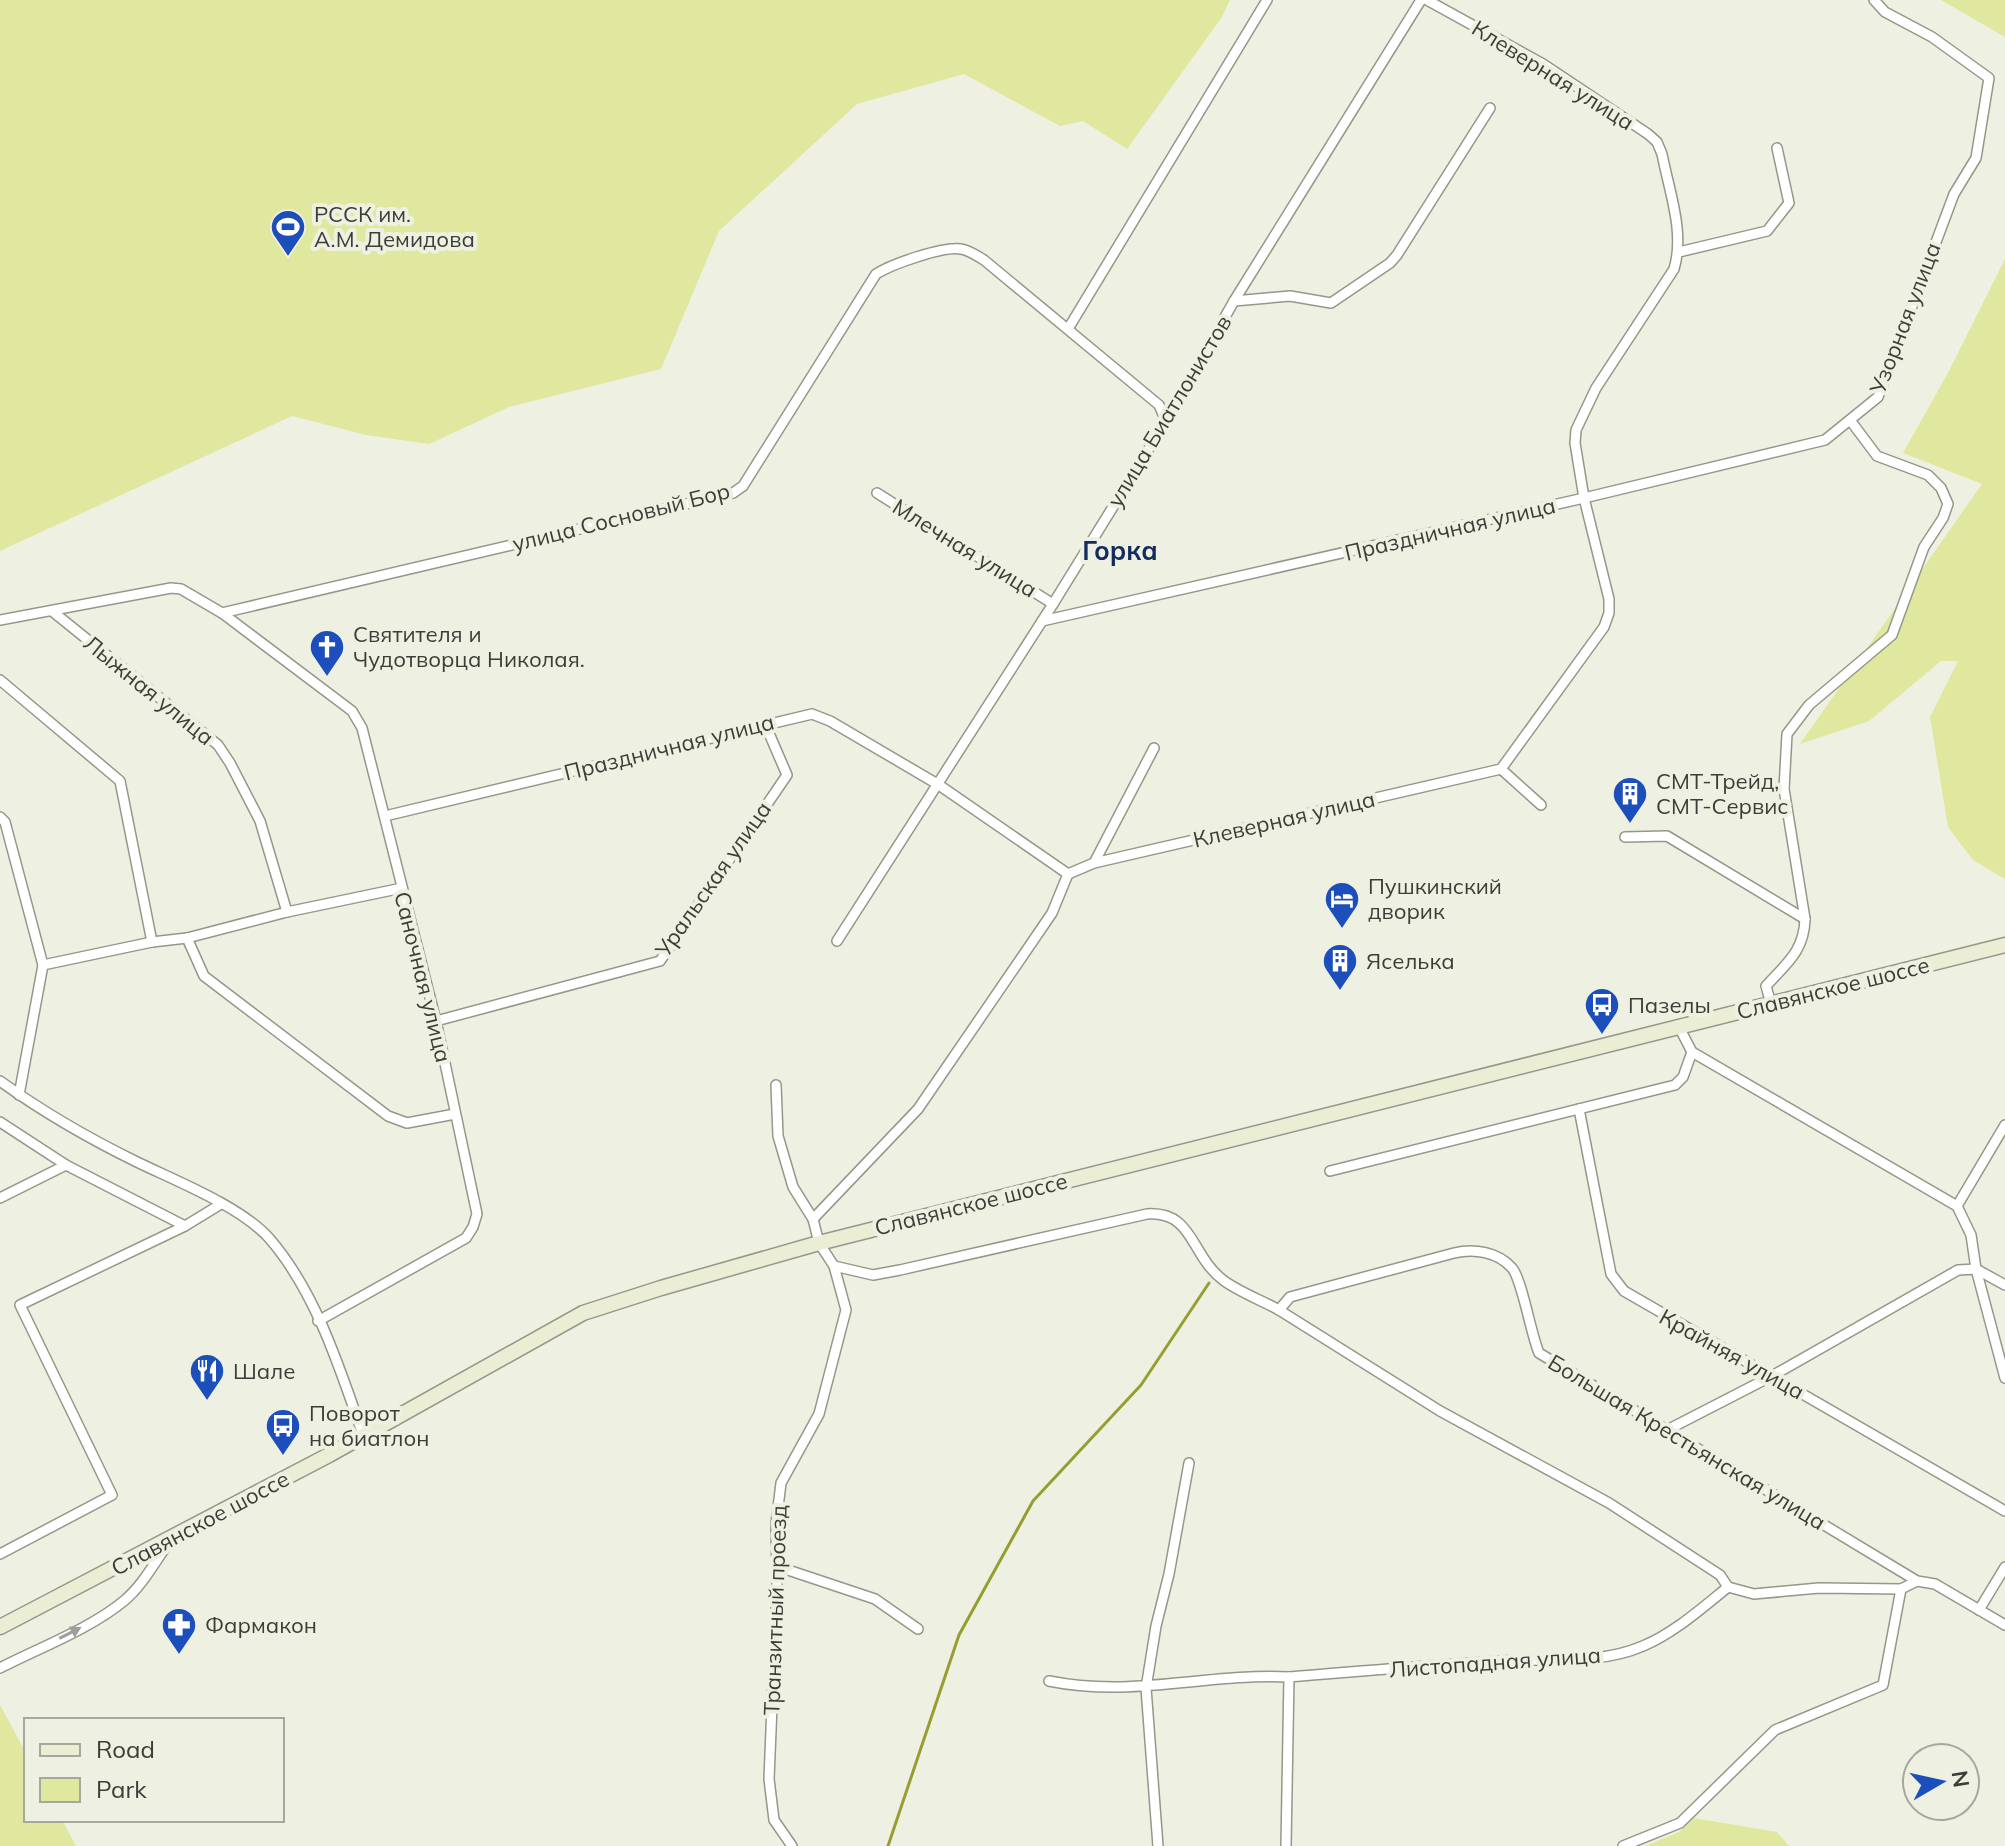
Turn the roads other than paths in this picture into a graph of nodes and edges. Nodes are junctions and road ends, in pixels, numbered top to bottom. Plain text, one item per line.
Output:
1 (1267, 0) edge
2 (1421, 0) edge
3 (1427, 0) edge
4 (1874, 0) edge
5 (1490, 108) dead end
6 (1777, 148) dead end
7 (1679, 252) junction
8 (1234, 301) junction
9 (1068, 329) junction
10 (1850, 420) junction
11 (1166, 421) junction
12 (877, 493) dead end
13 (1584, 498) junction
14 (1053, 604) junction
15 (52, 611) junction
16 (222, 613) junction
17 (0, 620) edge
18 (1042, 621) junction
19 (0, 680) edge
20 (765, 724) junction
21 (1154, 748) dead end
22 (1501, 769) junction
23 (939, 785) junction
24 (1541, 805) dead end
25 (385, 816) junction
26 (0, 817) edge
27 (1625, 837) dead end
28 (1094, 863) junction
29 (1068, 874) junction
30 (402, 888) junction
31 (287, 912) junction
32 (1805, 919) junction
33 (187, 938) junction
34 (837, 941) dead end
35 (152, 942) junction
36 (2005, 945) edge
37 (43, 965) junction
38 (1771, 1004) junction
39 (436, 1021) junction
40 (1679, 1027) junction
41 (1692, 1052) junction
42 (0, 1081) edge
43 (776, 1085) dead end
44 (19, 1095) junction
45 (1579, 1109) junction
46 (455, 1114) junction
47 (0, 1122) edge
48 (2005, 1125) edge
49 (66, 1165) junction
50 (1330, 1171) dead end
51 (0, 1198) edge
52 (221, 1204) junction
53 (1957, 1206) junction
54 (813, 1219) junction
55 (185, 1226) junction
56 (819, 1243) junction
57 (834, 1266) junction
58 (1976, 1269) junction
59 (2005, 1285) edge
60 (1279, 1310) junction
61 (318, 1321) junction
62 (1772, 1376) junction
63 (2005, 1378) edge
64 (1669, 1429) junction
65 (363, 1435) junction
66 (1189, 1463) dead end
67 (2005, 1511) edge
68 (171, 1539) junction
69 (0, 1554) edge
70 (776, 1566) junction
71 (2005, 1567) edge
72 (1917, 1581) junction
73 (1728, 1587) junction
74 (1901, 1589) junction
75 (1979, 1610) junction
76 (2005, 1625) edge
77 (0, 1627) edge
78 (918, 1629) dead end
79 (0, 1668) edge
80 (1289, 1677) junction
81 (1049, 1681) dead end
82 (1146, 1688) junction
83 (792, 1846) edge
84 (1158, 1846) edge
85 (1286, 1846) edge
86 (1623, 1846) edge

1 - 9 street
2 - 8 street, улица Биатлонистов
3 - 7 street, Клеверная улица
4 - 10 street, Узорная улица
5 - 8 street
6 - 7 street
7 - 13 street
8 - 11 street, улица Биатлонистов
9 - 11 street, улица Сосновый Бор
9 - 16 street, улица Сосновый Бор
10 - 13 street, Праздничная улица
10 - 32 street
11 - 14 street, улица Биатлонистов
12 - 14 street, Млечная улица
13 - 18 street, Праздничная улица
13 - 22 street
14 - 18 street, улица Биатлонистов
15 - 16 street
15 - 17 street
15 - 31 street, Лыжная улица
16 - 25 street, Саночная улица
18 - 23 street, улица Биатлонистов
19 - 35 street
20 - 23 street, Праздничная улица
20 - 25 street, Праздничная улица
20 - 39 street, Уральская улица
21 - 28 street
22 - 24 street
22 - 28 street, Клеверная улица
23 - 29 street, Праздничная улица
23 - 34 street, улица Биатлонистов
25 - 30 street, Саночная улица
26 - 37 street
27 - 32 street
28 - 29 street, Клеверная улица
29 - 54 street
30 - 31 street
30 - 39 street, Саночная улица
31 - 33 street
32 - 38 street
33 - 35 street
33 - 46 street
35 - 37 street
36 - 38 main road, Славянское шоссе
37 - 44 street
38 - 40 main road, Славянское шоссе
39 - 46 street, Саночная улица
40 - 41 street
40 - 56 main road, Славянское шоссе
41 - 45 street
41 - 53 street
42 - 44 street
43 - 54 street, Транзитный проезд
44 - 52 street
45 - 50 street
45 - 62 street, Крайняя улица
46 - 61 street, Саночная улица
47 - 49 street
48 - 53 street
49 - 51 street
49 - 55 street
52 - 55 street
52 - 61 street
53 - 58 street
54 - 56 street, Транзитный проезд
55 - 69 street
56 - 57 street, Транзитный проезд
56 - 65 main road, Славянское шоссе
57 - 60 street
57 - 70 street, Транзитный проезд
58 - 59 street
58 - 62 street
58 - 63 street
60 - 64 street, Большая Крестьянская улица
60 - 73 street
61 - 65 street
62 - 64 street
62 - 67 street, Крайняя улица
64 - 72 street, Большая Крестьянская улица
65 - 68 main road, Славянское шоссе
66 - 82 street
68 - 77 main road, Славянское шоссе
79 -> 68 street
70 - 78 street
70 - 83 street, Транзитный проезд
71 - 75 street
72 - 74 street
72 - 75 street, Большая Крестьянская улица
73 - 74 street
73 - 80 street, Листопадная улица
74 - 86 street
75 - 76 street, Большая Крестьянская улица
80 - 82 street, Листопадная улица
80 - 85 street
81 - 82 street, Листопадная улица
82 - 84 street

